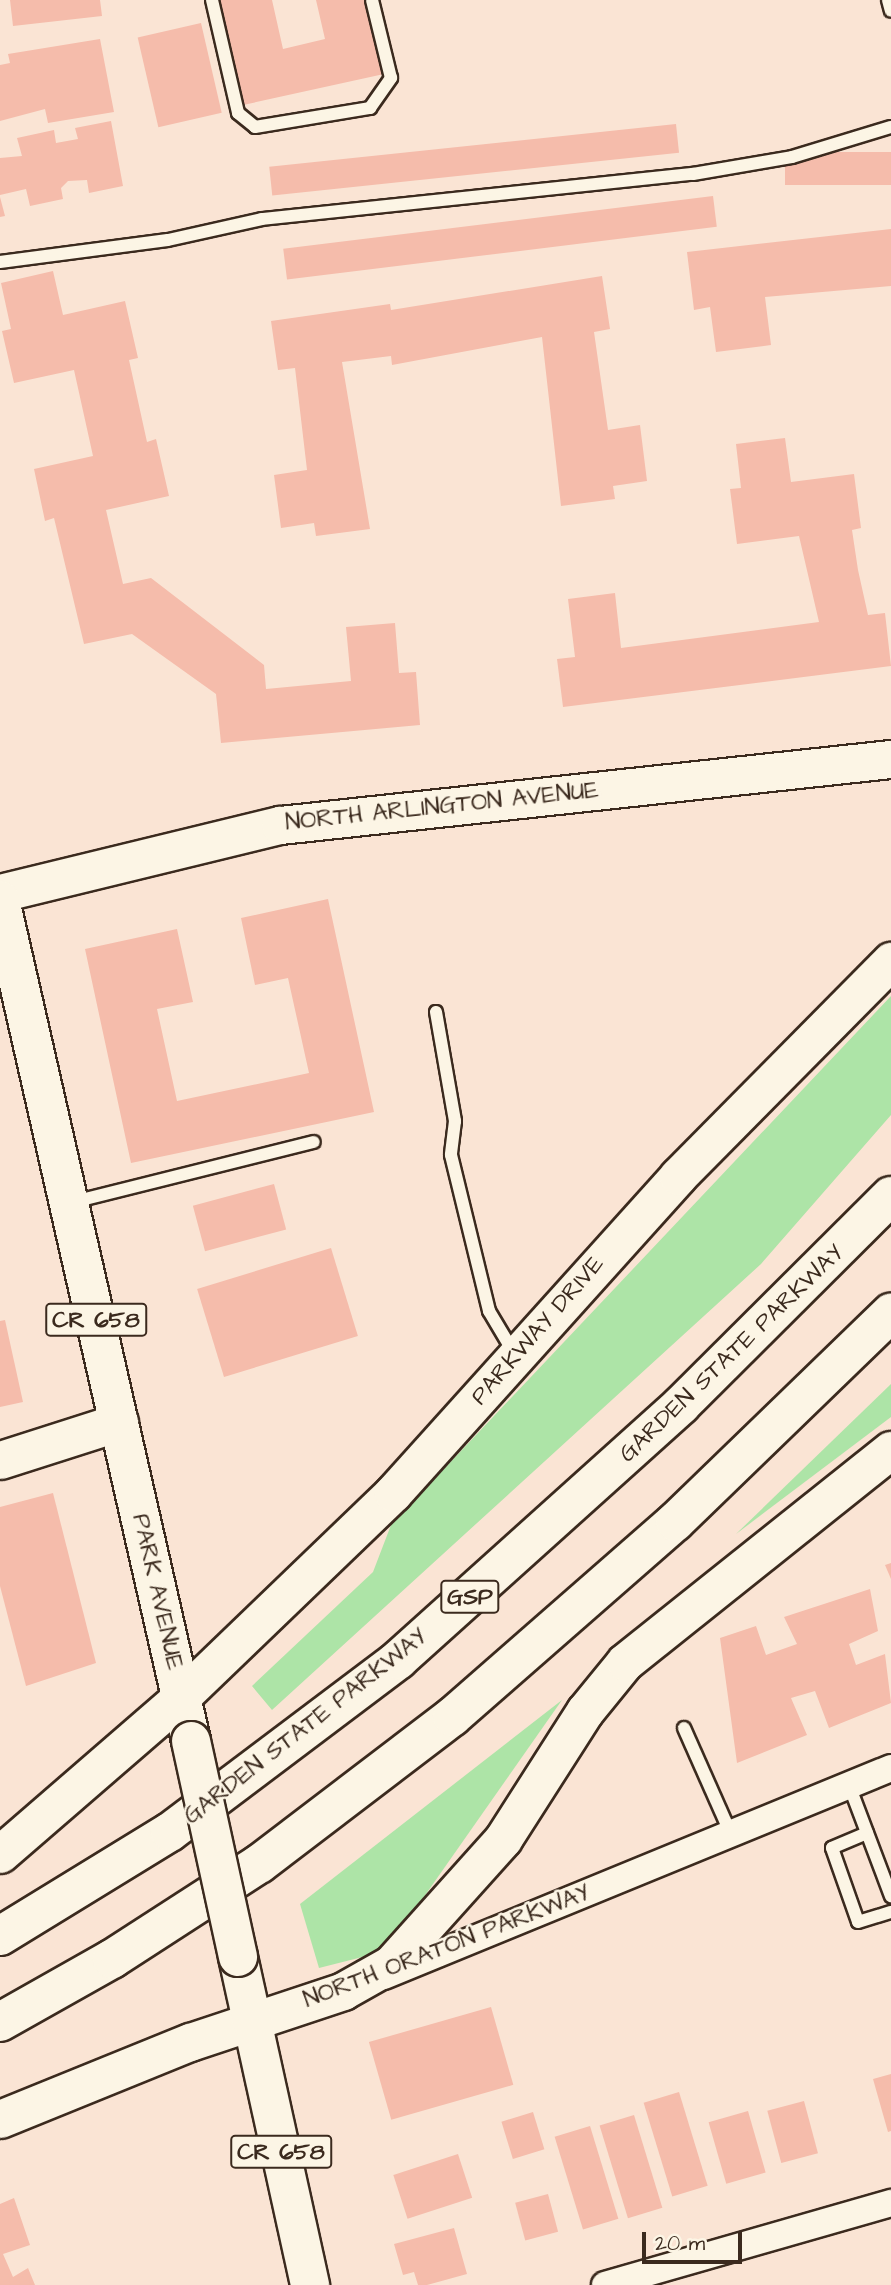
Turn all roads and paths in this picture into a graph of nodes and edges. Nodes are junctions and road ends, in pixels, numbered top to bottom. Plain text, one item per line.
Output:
1 (212, 0) edge
2 (372, 0) edge
3 (888, 0) edge
4 (891, 10) edge
5 (891, 127) edge
6 (0, 262) edge
7 (891, 759) edge
8 (0, 893) edge
9 (0, 900) edge
10 (891, 961) edge
11 (436, 1012) dead end
12 (314, 1142) dead end
13 (891, 1196) edge
14 (69, 1203) junction
15 (891, 1313) edge
16 (516, 1356) junction
17 (119, 1422) junction
18 (891, 1450) edge
19 (0, 1460) edge
20 (181, 1697) junction
21 (684, 1728) dead end
22 (891, 1768) edge
23 (849, 1785) junction
24 (867, 1833) junction
25 (731, 1834) junction
26 (0, 1854) edge
27 (891, 1896) edge
28 (891, 1912) edge
29 (0, 1936) edge
30 (343, 1991) junction
31 (252, 2020) junction
32 (0, 2022) edge
33 (0, 2119) edge
34 (891, 2203) edge
35 (310, 2285) edge
36 (605, 2285) edge

1 - 2 lane
3 - 4 lane
5 - 6 lane
7 - 8 main road, NORTH ARLINGTON AVENUE
9 - 14 main road, PARK AVENUE / CR 658
10 - 16 main road, PARKWAY DRIVE
11 - 16 lane
12 - 14 lane
13 - 29 main road, GARDEN STATE PARKWAY / GSP
14 - 17 main road, PARK AVENUE / CR 658
15 - 32 main road
16 - 20 main road, PARKWAY DRIVE
17 - 19 main road
17 - 20 main road, PARK AVENUE / CR 658
18 - 30 main road
20 - 26 main road
20 - 31 main road, PARK AVENUE / CR 658, bridge
21 - 25 lane
22 - 23 street, NORTH ORATON PARKWAY
23 - 24 lane
23 - 25 street, NORTH ORATON PARKWAY
24 - 27 lane
24 - 28 lane
25 - 30 street, NORTH ORATON PARKWAY
30 - 31 main road, NORTH ORATON PARKWAY
31 - 33 main road, NORTH ORATON PARKWAY
31 - 35 main road, PARK AVENUE / CR 658
34 - 36 street

